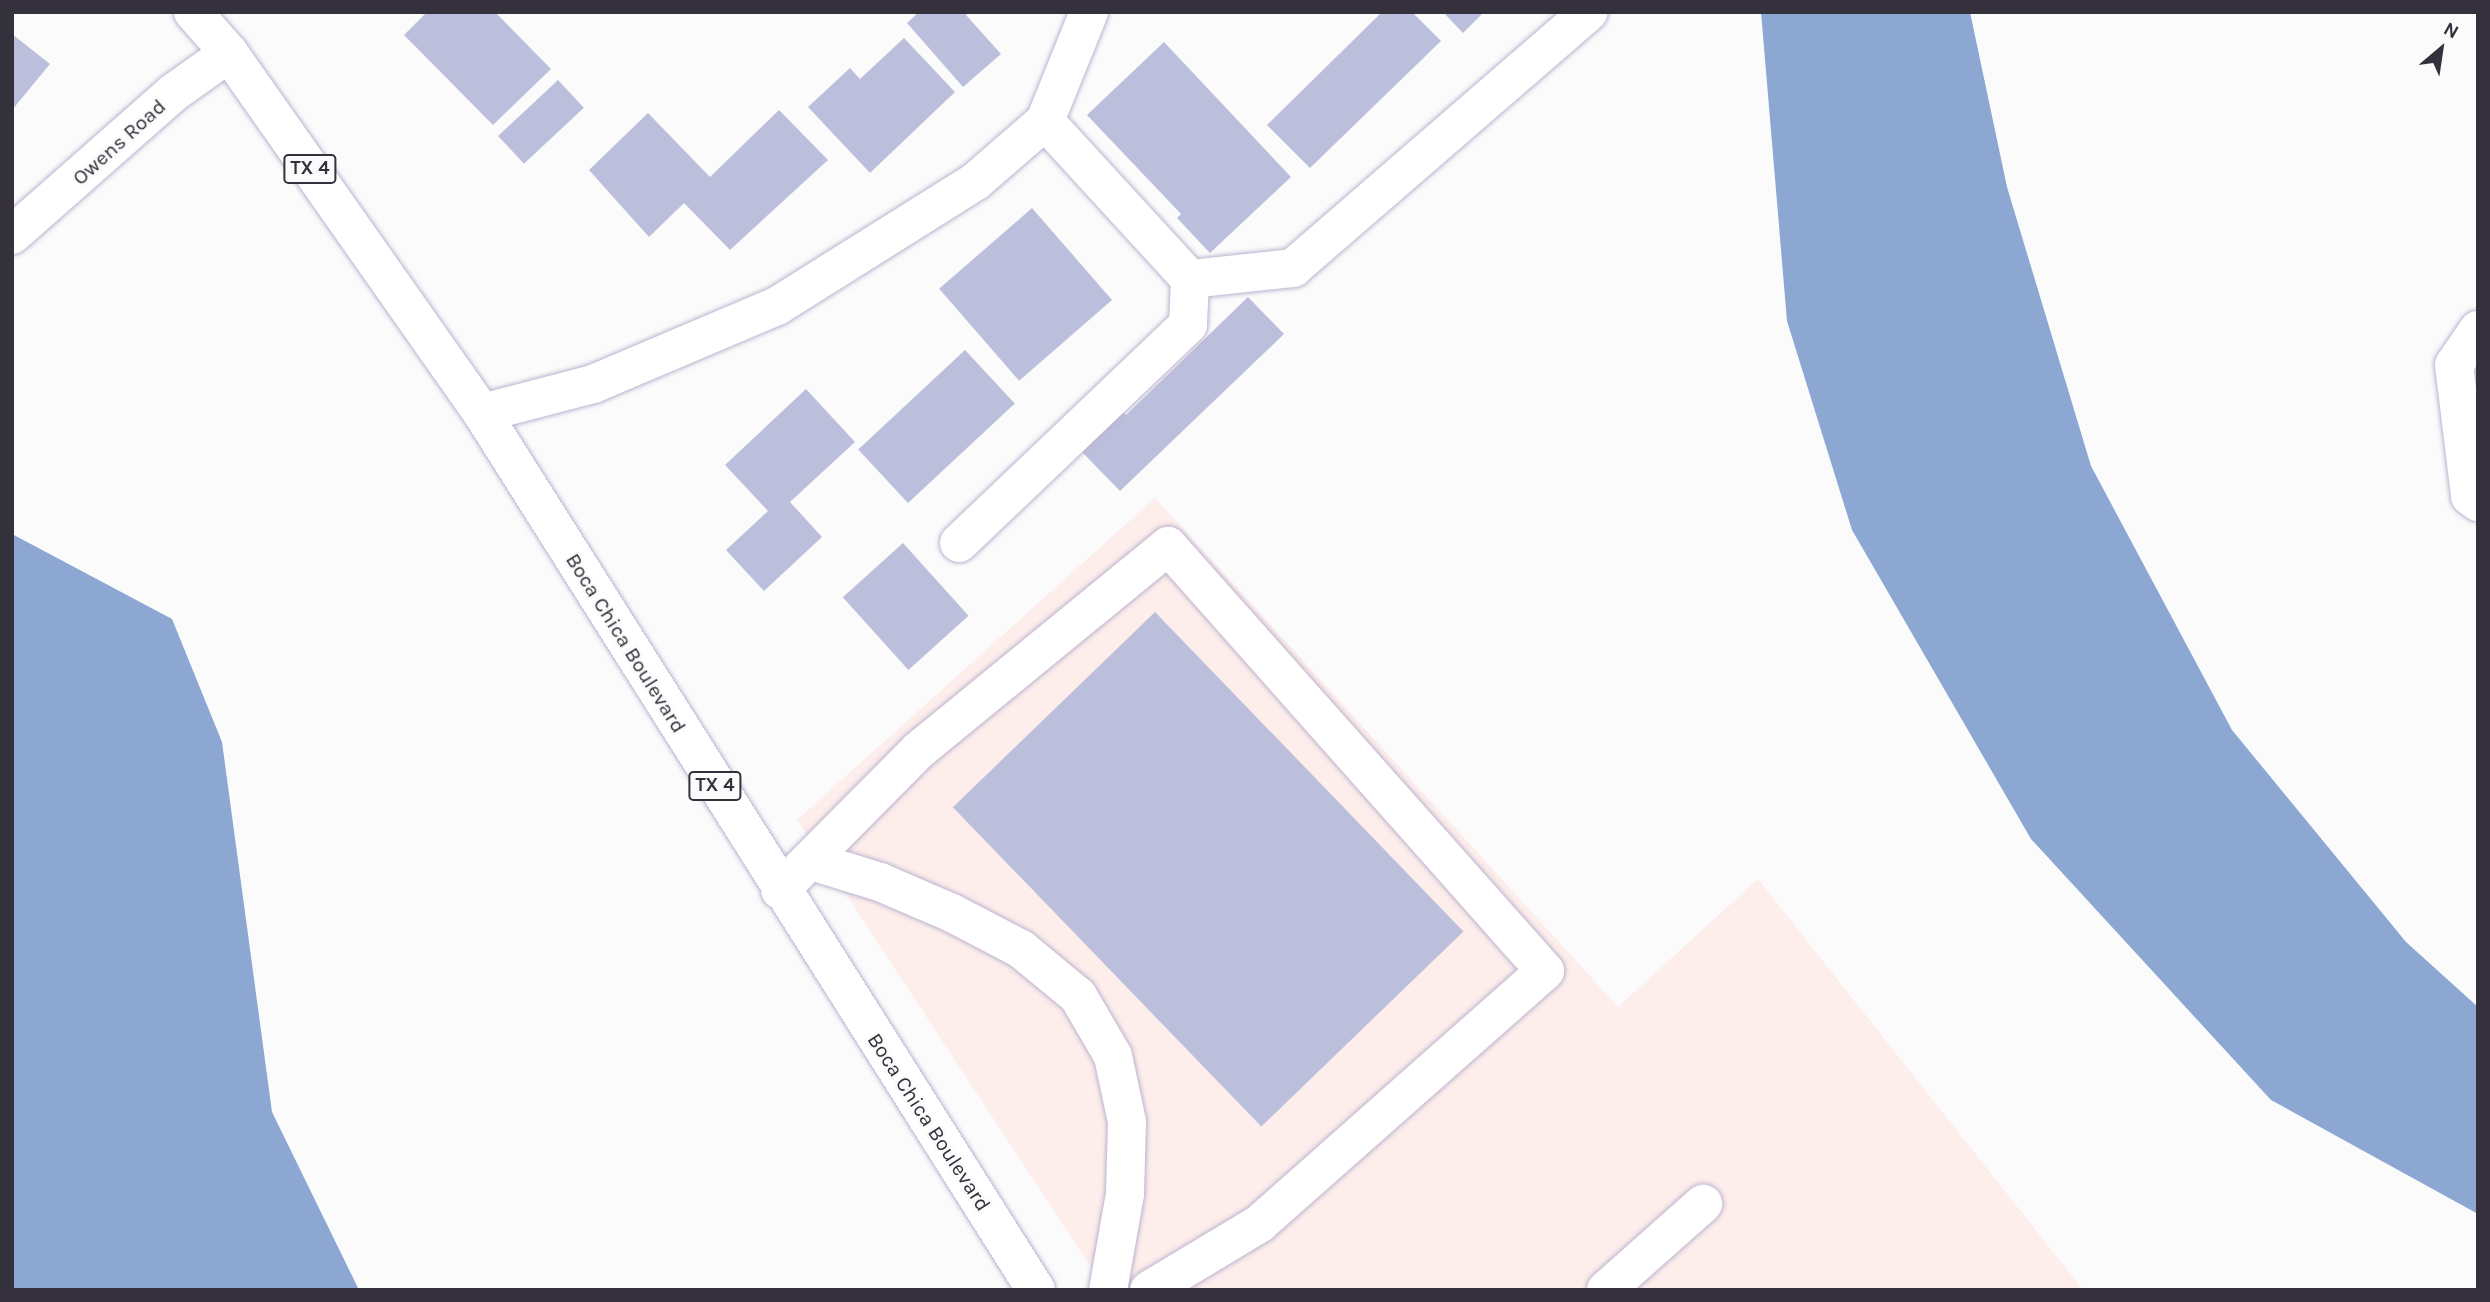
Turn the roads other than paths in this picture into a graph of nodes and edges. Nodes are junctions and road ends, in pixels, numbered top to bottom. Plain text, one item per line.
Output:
1 (193, 12) edge
2 (1089, 12) edge
3 (1589, 12) edge
4 (229, 53) junction
5 (1045, 121) junction
6 (12, 234) edge
7 (1190, 279) junction
8 (2478, 330) edge
9 (482, 413) junction
10 (2478, 502) edge
11 (959, 543) dead end
12 (811, 861) junction
13 (780, 890) junction
14 (1703, 1204) dead end
15 (1036, 1290) edge
16 (1108, 1290) edge
17 (1149, 1290) edge
18 (1606, 1290) edge

1 - 4 main road, Boca Chica Boulevard / TX 4
2 - 5 main road
3 - 7 main road
4 - 6 main road, Owens Road
4 - 9 main road, Boca Chica Boulevard / TX 4
5 - 7 main road
5 - 9 main road
7 - 11 main road
8 - 10 main road
9 - 13 main road, Boca Chica Boulevard / TX 4
12 - 13 main road
12 - 16 main road
12 - 17 main road
13 - 15 main road, Boca Chica Boulevard / TX 4
14 - 18 main road

